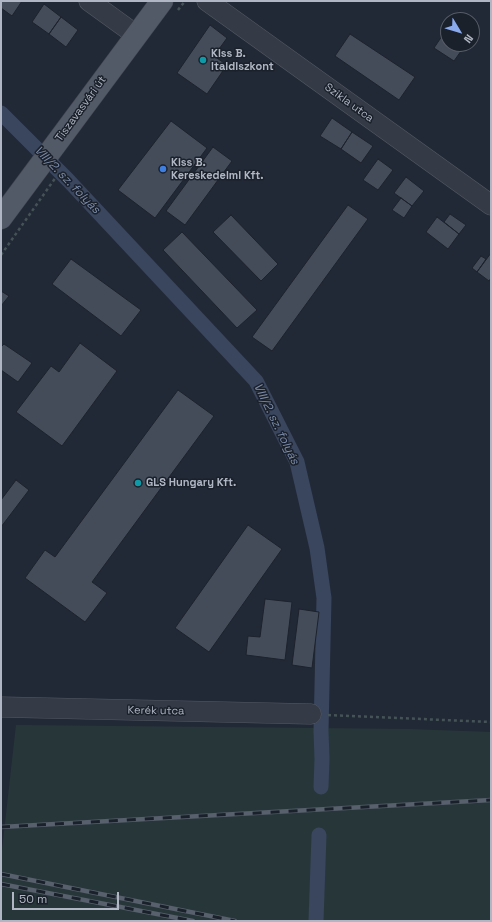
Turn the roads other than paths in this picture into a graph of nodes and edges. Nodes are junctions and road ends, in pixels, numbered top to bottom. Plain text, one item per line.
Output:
1 (89, 1) edge
2 (162, 1) edge
3 (207, 1) edge
4 (136, 35) junction
5 (491, 205) edge
6 (1, 218) edge
7 (1, 707) edge
8 (320, 714) road end

1 - 4 street
2 - 4 main road, Tiszavasvári út
3 - 5 street, Szikla utca
4 - 6 main road, Tiszavasvári út
7 - 8 street, Kerék utca

